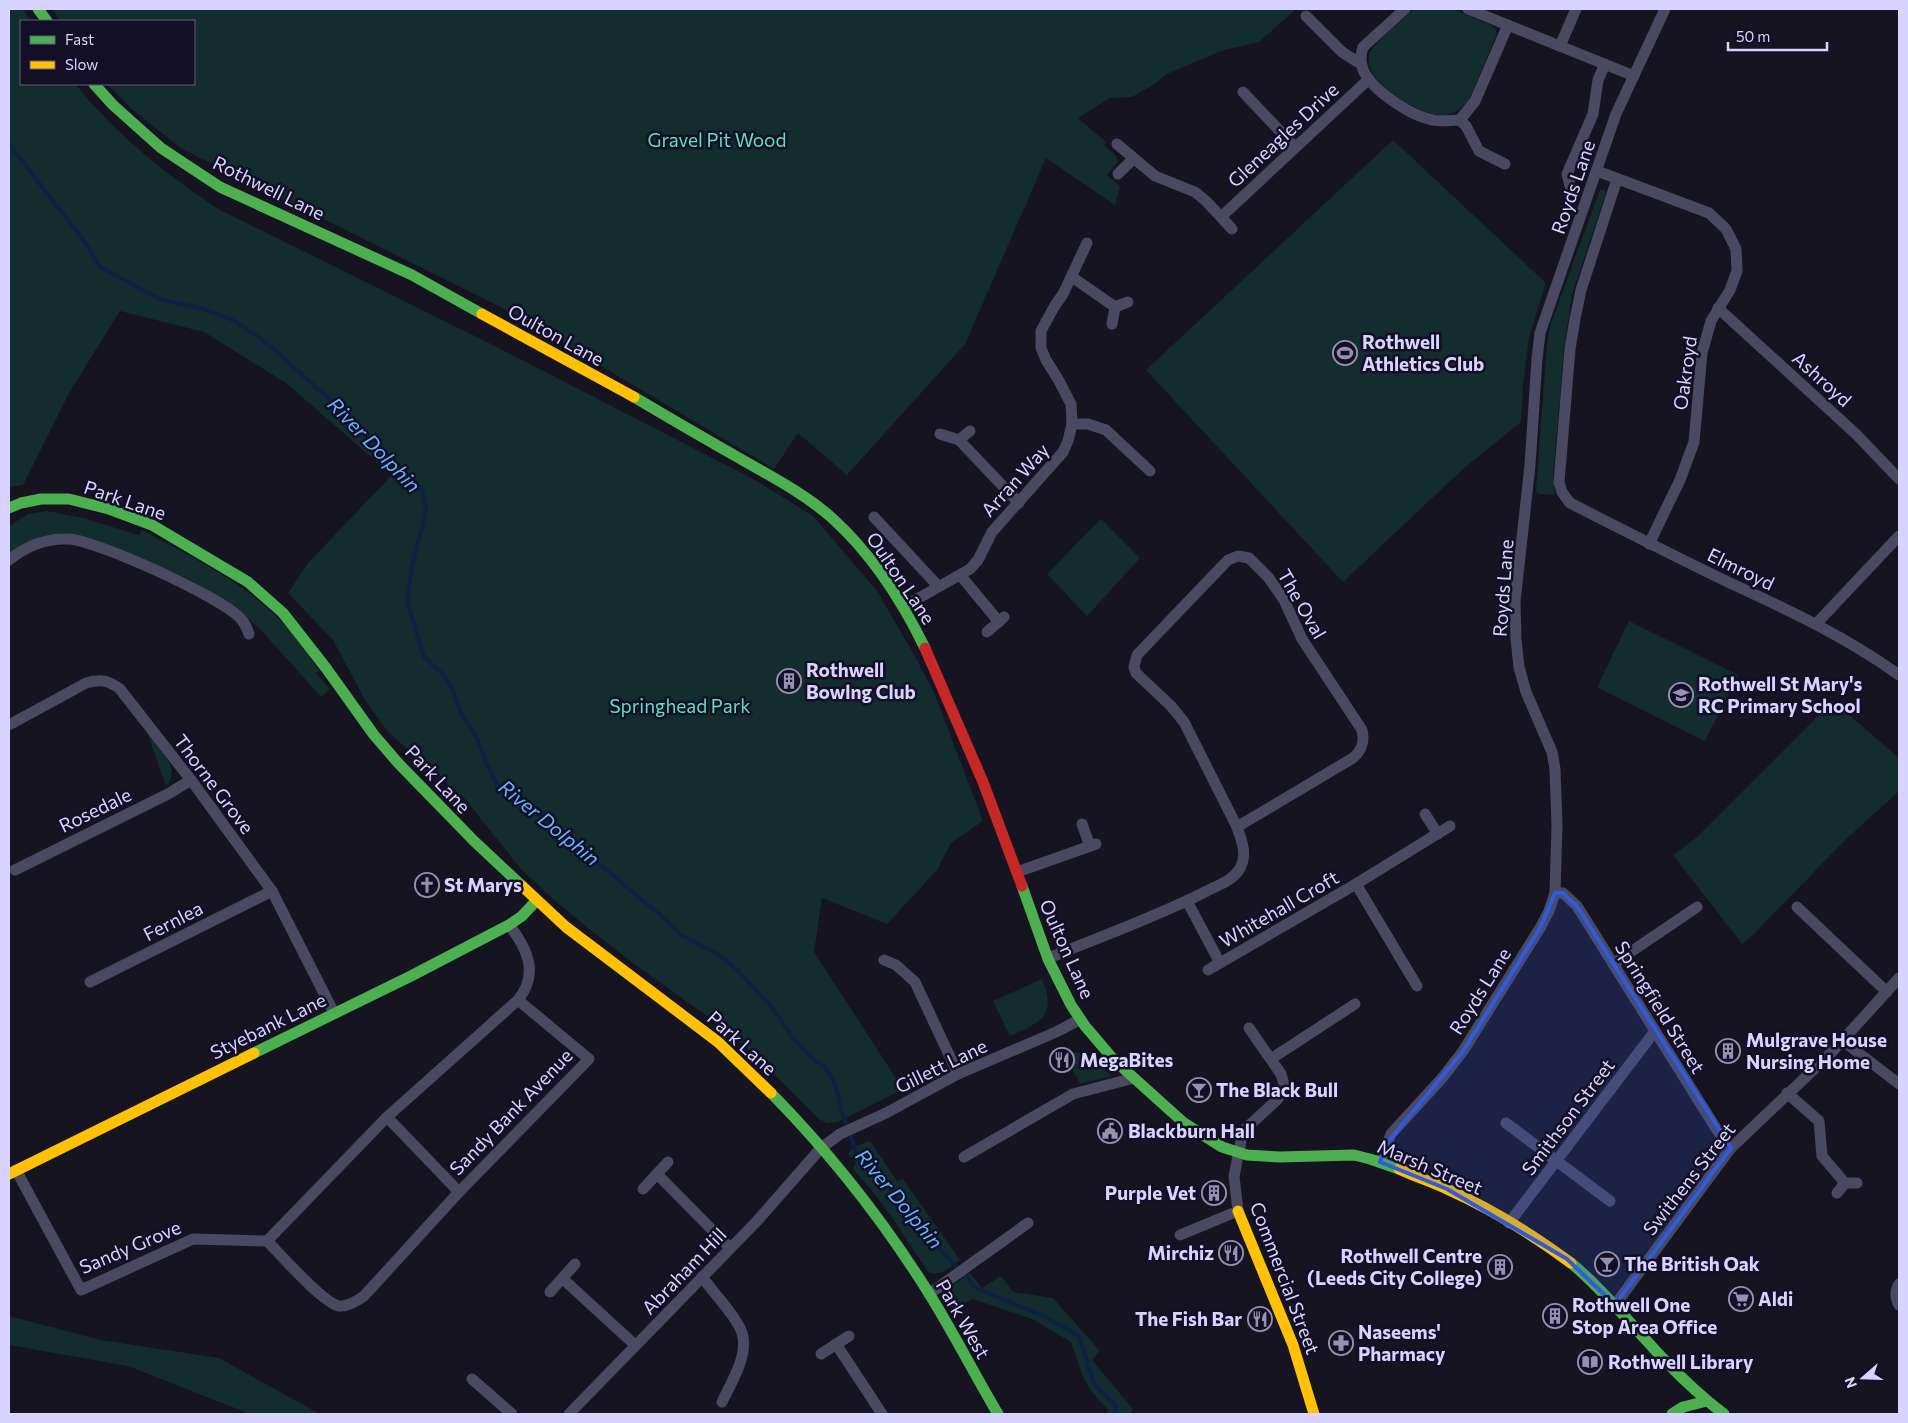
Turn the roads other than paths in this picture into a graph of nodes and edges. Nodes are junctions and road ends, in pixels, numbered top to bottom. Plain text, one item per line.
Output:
1 (38, 9) edge
2 (1405, 9) edge
3 (1468, 9) edge
4 (1576, 9) edge
5 (1665, 9) edge
6 (1306, 16) dead end
7 (46, 20) edge
8 (1508, 25) junction
9 (1560, 46) junction
10 (1361, 64) junction
11 (1605, 64) junction
12 (1634, 76) junction
13 (1369, 79) junction
14 (95, 85) edge
15 (1243, 92) dead end
16 (1460, 120) junction
17 (1117, 144) dead end
18 (1295, 147) junction
19 (1133, 159) junction
20 (1505, 164) dead end
21 (1597, 171) junction
22 (1118, 174) dead end
23 (1617, 179) junction
24 (1571, 189) dead end
25 (1222, 216) junction
26 (1232, 229) dead end
27 (1087, 242) dead end
28 (368, 255) joint
29 (1072, 277) junction
30 (1128, 302) dead end
31 (1115, 307) junction
32 (1718, 308) junction
33 (1112, 324) dead end
34 (1072, 424) junction
35 (970, 431) dead end
36 (940, 434) dead end
37 (959, 440) junction
38 (1150, 471) dead end
39 (1899, 479) edge
40 (1566, 499) joint
41 (1019, 503) junction
42 (9, 508) edge
43 (874, 517) dead end
44 (1899, 536) edge
45 (1649, 544) junction
46 (9, 560) edge
47 (961, 576) junction
48 (938, 586) junction
49 (903, 607) junction
50 (1816, 624) junction
51 (987, 632) dead end
52 (249, 634) dead end
53 (1899, 675) edge
54 (9, 725) edge
55 (191, 780) junction
56 (1425, 814) dead end
57 (1082, 824) dead end
58 (1450, 826) dead end
59 (1237, 827) junction
60 (1438, 834) junction
61 (14, 870) dead end
62 (1017, 872) junction
63 (1356, 884) junction
64 (272, 891) junction
65 (1555, 893) junction
66 (536, 901) junction
67 (1187, 901) junction
68 (1697, 907) dead end
69 (1797, 908) dead end
70 (509, 925) junction
71 (1049, 958) junction
72 (884, 959) dead end
73 (1220, 963) junction
74 (1613, 964) junction
75 (1208, 970) dead end
76 (1899, 978) edge
77 (90, 982) dead end
78 (1417, 986) dead end
79 (1887, 992) junction
80 (518, 1000) junction
81 (1355, 1004) dead end
82 (334, 1013) junction
83 (1079, 1020) junction
84 (1250, 1028) dead end
85 (1655, 1031) junction
86 (1843, 1041) junction
87 (1271, 1059) junction
88 (958, 1074) junction
89 (1134, 1078) junction
90 (1899, 1084) edge
91 (1787, 1093) junction
92 (387, 1117) junction
93 (1506, 1123) dead end
94 (821, 1148) junction
95 (1731, 1148) junction
96 (1238, 1152) junction
97 (964, 1157) dead end
98 (1558, 1160) junction
99 (668, 1162) dead end
100 (1380, 1162) junction
101 (13, 1172) edge
102 (657, 1174) junction
103 (643, 1189) dead end
104 (459, 1192) junction
105 (1837, 1193) dead end
106 (1610, 1201) dead end
107 (1238, 1211) junction
108 (1028, 1222) dead end
109 (1509, 1222) junction
110 (1180, 1235) dead end
111 (267, 1241) junction
112 (730, 1248) junction
113 (576, 1264) dead end
114 (702, 1277) junction
115 (563, 1279) junction
116 (1899, 1284) edge
117 (550, 1292) dead end
118 (929, 1294) junction
119 (1899, 1304) edge
120 (1615, 1305) junction
121 (849, 1336) dead end
122 (836, 1344) junction
123 (635, 1345) junction
124 (821, 1354) dead end
125 (472, 1379) dead end
126 (1707, 1401) junction
127 (722, 1402) dead end
128 (512, 1414) edge
129 (568, 1414) edge
130 (882, 1414) edge
131 (998, 1414) edge
132 (1314, 1414) edge
133 (1672, 1414) edge
134 (1724, 1414) edge

1 - 7 main road
2 - 10 street
3 - 8 street
4 - 9 street
5 - 12 street, Royds Lane
6 - 10 street
8 - 9 street
8 - 16 street
9 - 11 street
10 - 13 street
11 - 12 street
11 - 24 street
12 - 21 street, Royds Lane
13 - 16 street
13 - 18 street, Gleneagles Drive
14 - 28 main road, Rothwell Lane
15 - 18 street
16 - 20 street
17 - 19 street
18 - 25 street, Gleneagles Drive
19 - 22 street
19 - 25 street
21 - 23 street, Oakroyd
21 - 65 street, Royds Lane
23 - 32 street, Oakroyd
23 - 40 street, Royds Lane
25 - 26 street
27 - 29 street, Arran Way
28 - 49 main road, Oulton Lane
29 - 31 street
29 - 34 street, Arran Way
30 - 31 street
31 - 33 street
32 - 39 street, Ashroyd
32 - 45 street, Oakroyd
34 - 38 street
34 - 41 street, Arran Way
35 - 37 street
36 - 37 street
37 - 41 street
40 - 45 street, Elmroyd
41 - 47 street, Arran Way
42 - 66 main road, Park Lane
43 - 48 street
44 - 50 street
45 - 50 street, Elmroyd
46 - 52 street
47 - 48 street, Arran Way
47 - 51 street
48 - 49 street, Arran Way
49 - 62 main road, Oulton Lane
50 - 53 street, Elmroyd
54 - 55 street, Thorne Grove
55 - 61 street, Rosedale
55 - 64 street, Thorne Grove
56 - 60 street
57 - 62 street
58 - 60 street, Whitehall Croft
59 - 59 street, The Oval
59 - 67 street, The Oval
60 - 63 street, Whitehall Croft
62 - 71 main road, Oulton Lane
63 - 73 street, Whitehall Croft
63 - 78 street, Whitehall Croft
64 - 77 street, Fernlea
64 - 82 street, Thorne Grove
65 - 74 street, Springfield Street
65 - 100 street, Royds Lane
66 - 70 main road, Styebank Lane
66 - 94 main road, Park Lane
67 - 71 street, The Oval
67 - 73 street, Whitehall Croft
68 - 74 street
69 - 79 street
70 - 80 street
70 - 82 main road, Styebank Lane
71 - 83 main road, Oulton Lane
72 - 88 street
73 - 75 street, Whitehall Croft
74 - 85 street, Springfield Street
76 - 79 street, Swithens Street
79 - 86 street, Swithens Street
80 - 92 street
80 - 104 street, Sandy Bank Avenue
81 - 87 street
82 - 101 main road, Styebank Lane
83 - 88 street, Gillett Lane
83 - 89 main road, Marsh Street
84 - 87 street
85 - 95 street, Springfield Street
85 - 98 street, Smithson Street
86 - 90 street
86 - 91 street, Swithens Street
87 - 96 street, Commercial Street
88 - 94 street, Gillett Lane
89 - 96 main road, Marsh Street
89 - 97 street
91 - 95 street, Swithens Street
91 - 105 street
92 - 104 street, Sandy Bank Avenue
92 - 111 street
93 - 98 street
94 - 112 street, Abraham Hill
94 - 118 main road, Park West
95 - 120 street, Swithens Street
96 - 100 main road, Marsh Street
96 - 107 street, Commercial Street
98 - 106 street
98 - 109 street, Smithson Street
99 - 102 street
100 - 109 main road, Marsh Street
101 - 111 street, Sandy Grove
102 - 103 street
102 - 112 street
104 - 111 street, Sandy Bank Avenue
107 - 110 street
107 - 132 main road, Commercial Street
108 - 118 street
109 - 120 main road, Marsh Street
112 - 114 street, Abraham Hill
113 - 115 street
114 - 123 street, Abraham Hill
114 - 127 street
115 - 117 street
115 - 123 street
116 - 119 street
118 - 131 main road, Park West
120 - 126 main road, Marsh Street
121 - 122 street
122 - 124 street
122 - 130 street
123 - 129 street, Abraham Hill
125 - 128 street
126 - 133 main road
126 - 134 main road, Marsh Street

